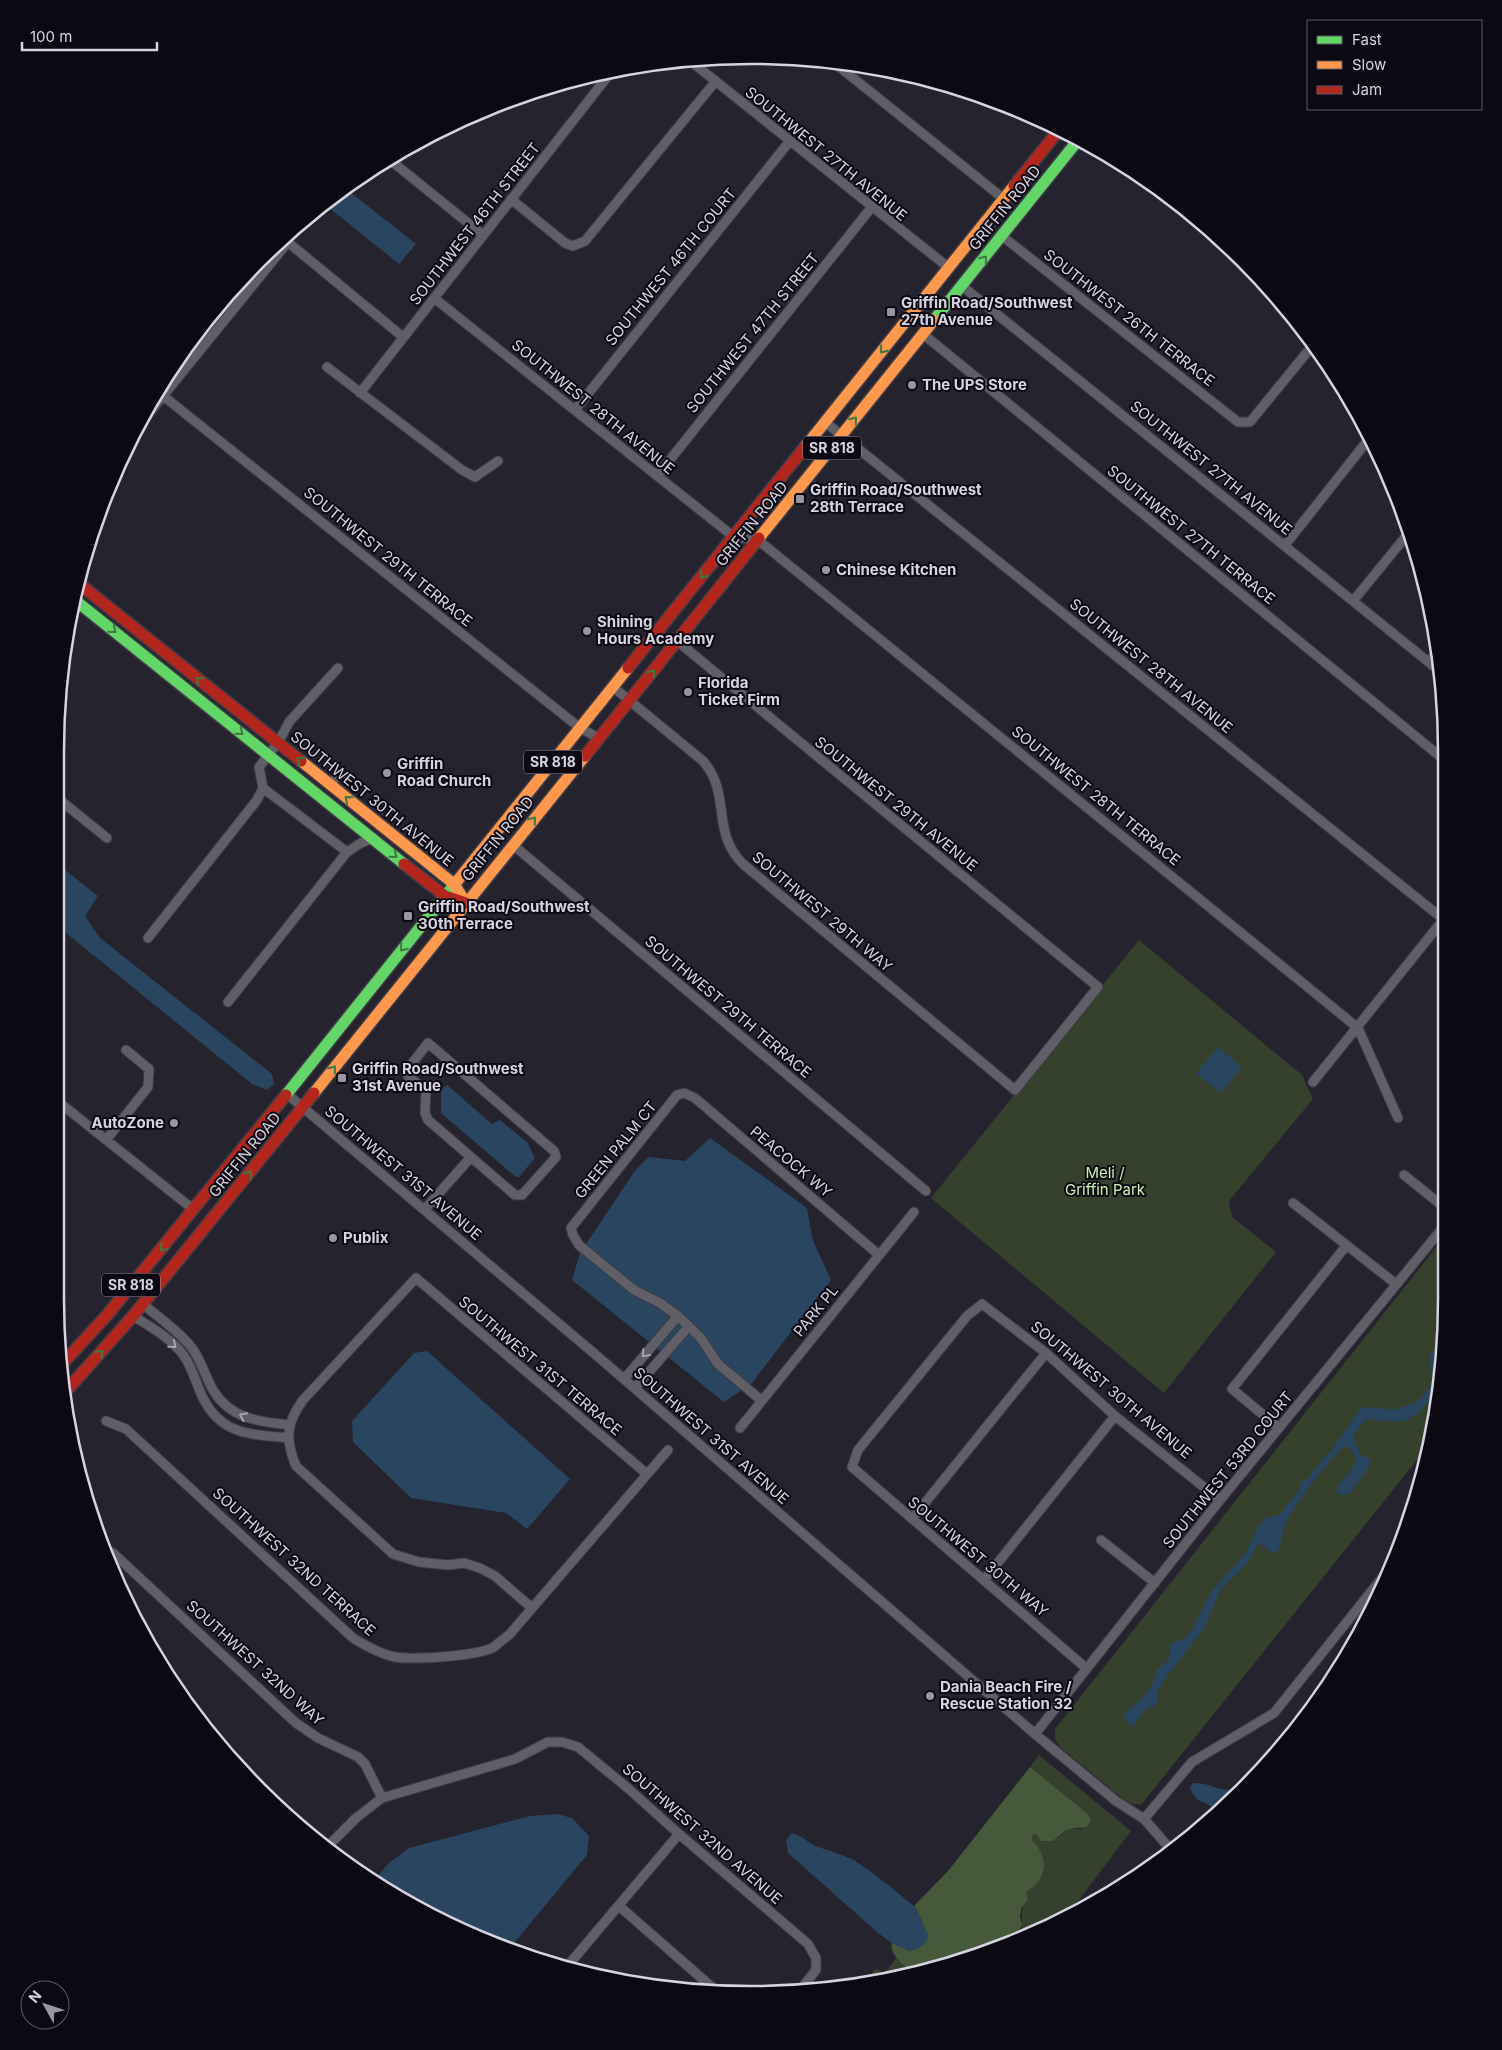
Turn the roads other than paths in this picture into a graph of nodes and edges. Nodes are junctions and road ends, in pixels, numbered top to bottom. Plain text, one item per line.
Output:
1 (696, 66) edge
2 (846, 71) edge
3 (605, 80) edge
4 (715, 82) junction
5 (1055, 135) edge
6 (789, 142) junction
7 (1074, 145) edge
8 (395, 164) edge
9 (511, 199) junction
10 (1004, 199) junction
11 (871, 208) junction
12 (483, 235) junction
13 (1002, 236) junction
14 (289, 242) edge
15 (968, 244) junction
16 (269, 261) edge
17 (949, 268) junction
18 (962, 286) junction
19 (434, 298) junction
20 (942, 310) junction
21 (923, 334) junction
22 (403, 337) junction
23 (1309, 350) edge
24 (327, 367) dead end
25 (170, 386) edge
26 (360, 393) junction
27 (163, 396) edge
28 (575, 410) junction
29 (825, 422) junction
30 (842, 435) junction
31 (1365, 444) edge
32 (498, 461) dead end
33 (657, 476) junction
34 (734, 537) junction
35 (1404, 538) edge
36 (758, 540) junction
37 (1285, 545) junction
38 (84, 587) edge
39 (1353, 601) junction
40 (80, 604) edge
41 (677, 641) junction
42 (1432, 659) edge
43 (1429, 662) junction
44 (1432, 665) edge
45 (338, 668) dead end
46 (613, 687) junction
47 (629, 700) junction
48 (580, 728) junction
49 (599, 738) junction
50 (278, 743) junction
51 (269, 755) junction
52 (1438, 755) edge
53 (340, 773) dead end
54 (330, 784) junction
55 (263, 788) junction
56 (64, 803) edge
57 (107, 838) dead end
58 (372, 838) junction
59 (513, 845) junction
60 (347, 852) junction
61 (454, 884) junction
62 (444, 896) junction
63 (466, 903) junction
64 (1438, 916) edge
65 (1438, 926) edge
66 (148, 938) dead end
67 (228, 1002) dead end
68 (1358, 1028) junction
69 (126, 1050) dead end
70 (1313, 1082) dead end
71 (1015, 1090) joint
72 (684, 1093) joint
73 (287, 1094) junction
74 (64, 1106) edge
75 (303, 1107) junction
76 (1398, 1118) dead end
77 (106, 1140) junction
78 (471, 1157) junction
79 (1404, 1175) dead end
80 (926, 1191) dead end
81 (1438, 1202) edge
82 (1293, 1203) dead end
83 (425, 1209) junction
84 (194, 1210) junction
85 (914, 1212) dead end
86 (1438, 1233) edge
87 (1346, 1246) junction
88 (879, 1255) junction
89 (177, 1263) junction
90 (1396, 1284) junction
91 (143, 1304) junction
92 (133, 1316) junction
93 (678, 1316) junction
94 (689, 1326) junction
95 (1046, 1353) junction
96 (67, 1360) edge
97 (624, 1379) junction
98 (70, 1387) edge
99 (635, 1388) junction
100 (761, 1400) junction
101 (1115, 1416) junction
102 (106, 1420) dead end
103 (290, 1425) junction
104 (740, 1428) dead end
105 (1279, 1428) junction
106 (288, 1438) junction
107 (668, 1450) dead end
108 (852, 1467) joint
109 (647, 1474) junction
110 (1220, 1500) junction
111 (912, 1520) junction
112 (1101, 1540) dead end
113 (113, 1553) edge
114 (984, 1580) junction
115 (1155, 1583) junction
116 (1374, 1588) edge
117 (532, 1608) junction
118 (1086, 1668) junction
119 (1035, 1734) junction
120 (382, 1798) junction
121 (1144, 1819) junction
122 (679, 1834) junction
123 (331, 1843) edge
124 (1167, 1845) edge
125 (619, 1906) junction
126 (571, 1962) edge
127 (805, 1984) edge
128 (710, 1985) edge

1 - 4 street, SOUTHWEST 27TH AVENUE
2 - 10 street
3 - 9 street, SOUTHWEST 46TH STREET
4 - 6 street, SOUTHWEST 27TH AVENUE
4 - 9 street
5 - 10 main road, GRIFFIN ROAD / SR 818
6 - 11 street, SOUTHWEST 27TH AVENUE
6 - 28 street, SOUTHWEST 46TH COURT
7 - 13 main road, GRIFFIN ROAD / SR 818
8 - 12 street
9 - 12 street, SOUTHWEST 46TH STREET
10 - 15 main road, GRIFFIN ROAD / SR 818
11 - 17 street, SOUTHWEST 27TH AVENUE
11 - 33 street, SOUTHWEST 47TH STREET
12 - 19 street, SOUTHWEST 46TH STREET
18 -> 13 main road, GRIFFIN ROAD / SR 818
13 - 23 street, SOUTHWEST 26TH TERRACE
14 - 22 street
15 - 17 main road, GRIFFIN ROAD / SR 818
15 - 18 main road
16 - 25 street
17 - 20 main road
17 -> 29 main road, GRIFFIN ROAD / SR 818
18 - 20 main road, GRIFFIN ROAD / SR 818
18 - 37 street, SOUTHWEST 27TH AVENUE
19 - 22 street, SOUTHWEST 46TH STREET
19 - 28 street, SOUTHWEST 28TH AVENUE
20 - 21 main road, GRIFFIN ROAD / SR 818
30 -> 21 main road, GRIFFIN ROAD / SR 818
21 - 52 street, SOUTHWEST 27TH TERRACE
22 - 26 street, SOUTHWEST 46TH STREET
24 - 26 street
26 - 32 street
27 - 48 street, SOUTHWEST 29TH TERRACE
28 - 33 street, SOUTHWEST 28TH AVENUE
29 - 30 street, SOUTHWEST 28TH AVENUE
29 - 34 main road, GRIFFIN ROAD / SR 818
30 - 36 main road, GRIFFIN ROAD / SR 818
30 - 64 street, SOUTHWEST 28TH AVENUE
31 - 37 street
33 - 34 street, SOUTHWEST 28TH AVENUE
34 - 36 street
34 -> 46 main road, GRIFFIN ROAD / SR 818
35 - 39 street
36 - 41 main road, GRIFFIN ROAD / SR 818
36 - 68 street, SOUTHWEST 28TH TERRACE
37 - 39 street, SOUTHWEST 27TH AVENUE
50 -> 38 main road, SOUTHWEST 30TH AVENUE
39 - 43 street, SOUTHWEST 27TH AVENUE
40 -> 51 main road, SOUTHWEST 30TH AVENUE
47 -> 41 main road, GRIFFIN ROAD / SR 818
41 - 71 street, SOUTHWEST 29TH AVENUE
42 - 43 street
43 - 44 street, SOUTHWEST 27TH AVENUE
45 - 50 street
46 - 47 street, SOUTHWEST 29TH WAY
46 - 48 main road, GRIFFIN ROAD / SR 818
47 - 49 main road, GRIFFIN ROAD / SR 818
47 - 71 street, SOUTHWEST 29TH WAY
48 - 49 street, SOUTHWEST 29TH TERRACE
48 - 61 main road, GRIFFIN ROAD / SR 818
59 -> 49 main road, GRIFFIN ROAD / SR 818
50 - 51 street
54 -> 50 main road, SOUTHWEST 30TH AVENUE
51 - 55 street
51 - 58 main road, SOUTHWEST 30TH AVENUE
53 - 54 street
61 -> 54 main road, SOUTHWEST 30TH AVENUE
55 - 60 street
55 - 66 street
56 - 57 street
58 - 60 street
58 -> 62 main road, SOUTHWEST 30TH AVENUE
59 - 63 main road, GRIFFIN ROAD / SR 818
59 - 80 street, SOUTHWEST 29TH TERRACE
60 - 67 street
61 - 62 main road, GRIFFIN ROAD / SR 818
61 - 63 main road, SOUTHWEST 30TH AVENUE
62 - 63 main road, SOUTHWEST 30TH AVENUE
62 -> 73 main road, GRIFFIN ROAD / SR 818
75 -> 63 main road, GRIFFIN ROAD / SR 818
65 - 68 street
68 - 70 street
68 - 76 street, SOUTHWEST 28TH TERRACE
69 - 77 street
72 - 88 street, PEACOCK WY
72 - 93 street, GREEN PALM CT
73 - 75 street, SOUTHWEST 31ST AVENUE
73 - 84 main road, GRIFFIN ROAD / SR 818
74 - 77 street
75 - 83 street, SOUTHWEST 31ST AVENUE
89 -> 75 main road, GRIFFIN ROAD / SR 818
77 - 84 street
78 - 78 street
78 - 83 street
79 - 81 street
82 - 87 street
83 - 97 street, SOUTHWEST 31ST AVENUE
84 - 89 main road
84 -> 96 main road, GRIFFIN ROAD / SR 818
85 - 88 street, PARK PL
86 - 90 street, SOUTHWEST 53RD COURT
87 - 90 street
87 - 105 street
88 - 100 street, PARK PL
89 - 91 main road, GRIFFIN ROAD / SR 818
90 - 105 street, SOUTHWEST 53RD COURT
91 - 92 main road, GRIFFIN ROAD / SR 818
103 -> 91 street
98 -> 92 main road, GRIFFIN ROAD / SR 818
92 -> 106 street
93 - 94 street
93 -> 97 street
94 - 99 street
94 - 100 street
95 - 101 street, SOUTHWEST 30TH AVENUE
95 - 108 street, SOUTHWEST 30TH AVENUE
95 - 111 street
97 - 99 street, SOUTHWEST 31ST AVENUE
99 - 119 street, SOUTHWEST 31ST AVENUE
100 - 104 street, PARK PL
101 - 110 street, SOUTHWEST 30TH AVENUE
101 - 114 street
102 - 117 street, SOUTHWEST 32ND TERRACE
103 - 106 street
103 - 109 street, SOUTHWEST 31ST TERRACE
105 - 110 street, SOUTHWEST 53RD COURT
106 - 117 street
107 - 109 street, SOUTHWEST 32ND TERRACE
108 - 111 street, SOUTHWEST 30TH WAY
109 - 117 street, SOUTHWEST 32ND TERRACE
110 - 115 street, SOUTHWEST 53RD COURT
111 - 114 street, SOUTHWEST 30TH WAY
112 - 115 street
113 - 120 street, SOUTHWEST 32ND WAY
114 - 118 street, SOUTHWEST 30TH WAY
115 - 118 street, SOUTHWEST 53RD COURT
116 - 121 street
118 - 119 street, SOUTHWEST 53RD COURT
119 - 121 street, SOUTHWEST 31ST AVENUE
120 - 122 street, SOUTHWEST 32ND AVENUE
120 - 123 street
121 - 124 street, SOUTHWEST 31ST AVENUE
122 - 125 street
122 - 127 street, SOUTHWEST 32ND AVENUE
125 - 126 street
125 - 128 street

